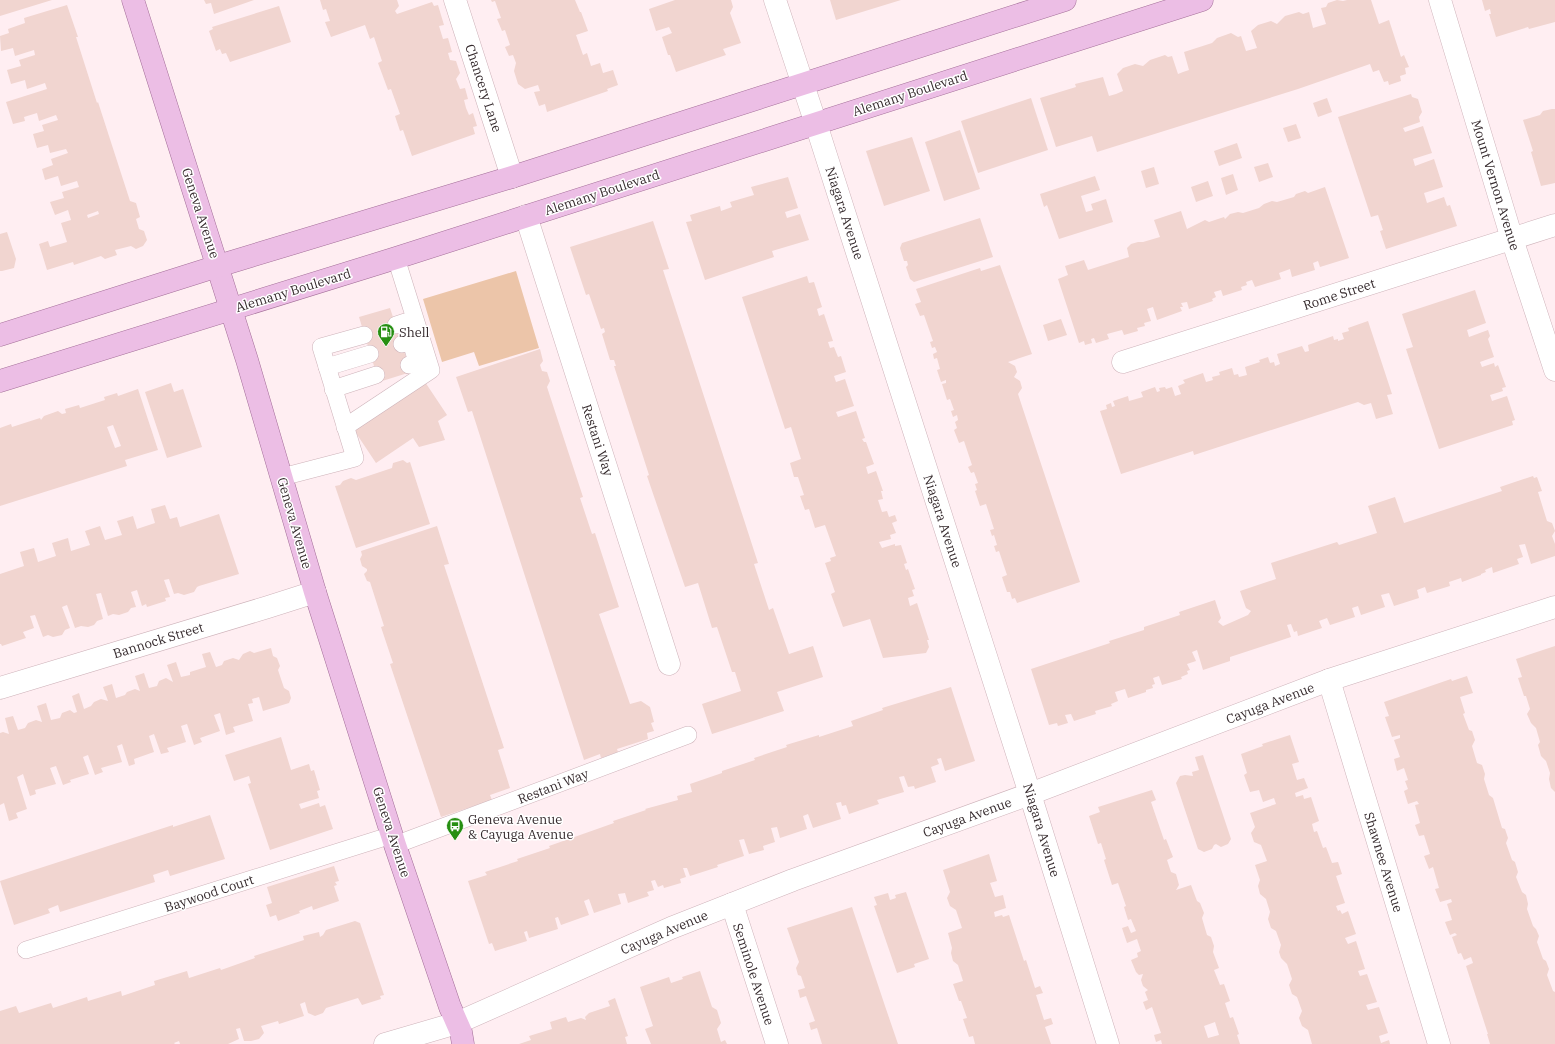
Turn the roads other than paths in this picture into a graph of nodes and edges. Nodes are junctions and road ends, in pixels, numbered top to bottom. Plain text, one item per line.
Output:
1 (133, 0) edge
2 (455, 0) edge
3 (775, 0) edge
4 (1065, 0) edge
5 (1202, 0) edge
6 (1440, 0) edge
7 (803, 84) junction
8 (816, 124) junction
9 (512, 177) junction
10 (526, 216) junction
11 (1555, 225) edge
12 (1512, 240) junction
13 (396, 258) junction
14 (218, 266) junction
15 (232, 309) junction
16 (396, 325) dead end
17 (0, 335) edge
18 (364, 335) dead end
19 (411, 341) junction
20 (370, 354) dead end
21 (1124, 362) dead end
22 (408, 365) dead end
23 (327, 367) junction
24 (1555, 370) edge
25 (376, 375) dead end
26 (0, 381) edge
27 (333, 389) junction
28 (345, 427) junction
29 (282, 477) junction
30 (315, 592) junction
31 (1555, 606) edge
32 (669, 664) dead end
33 (1329, 680) junction
34 (0, 688) edge
35 (688, 735) dead end
36 (1030, 794) junction
37 (394, 840) junction
38 (732, 904) junction
39 (26, 950) dead end
40 (457, 1022) junction
41 (385, 1044) edge
42 (463, 1044) edge
43 (777, 1044) edge
44 (1108, 1044) edge
45 (1439, 1044) edge

1 - 14 main road, Geneva Avenue
2 - 9 street, Chancery Lane
3 - 7 street, Niagara Avenue
4 - 7 main road
5 - 8 main road, Alemany Boulevard
6 - 12 street, Mount Vernon Avenue
7 - 8 street, Niagara Avenue
7 - 9 main road
8 - 10 main road, Alemany Boulevard
8 - 36 street, Niagara Avenue
9 - 14 main road
10 - 13 main road, Alemany Boulevard
10 - 32 street, Restani Way
11 - 12 street, Rome Street
12 - 21 street, Rome Street
12 - 24 street, Mount Vernon Avenue
13 - 15 main road, Alemany Boulevard
13 - 19 lane
14 - 15 main road, Geneva Avenue
14 - 17 main road
15 - 26 main road, Alemany Boulevard
15 - 29 main road, Geneva Avenue
16 - 19 lane
18 - 23 lane
19 - 22 lane
19 - 28 lane
20 - 23 lane
23 - 27 lane
25 - 27 lane
27 - 28 lane
28 - 29 lane
29 - 30 main road, Geneva Avenue
30 - 34 street, Bannock Street
30 - 37 main road, Geneva Avenue
31 - 33 street, Cayuga Avenue
33 - 36 street, Cayuga Avenue
33 - 45 street, Shawnee Avenue
35 - 37 lane, Restani Way
36 - 38 street, Cayuga Avenue
36 - 44 street, Niagara Avenue
37 - 39 lane, Baywood Court
37 - 40 main road, Geneva Avenue
38 - 40 street, Cayuga Avenue
38 - 43 street, Seminole Avenue
40 - 41 street, Cayuga Avenue
40 - 42 main road, Geneva Avenue

